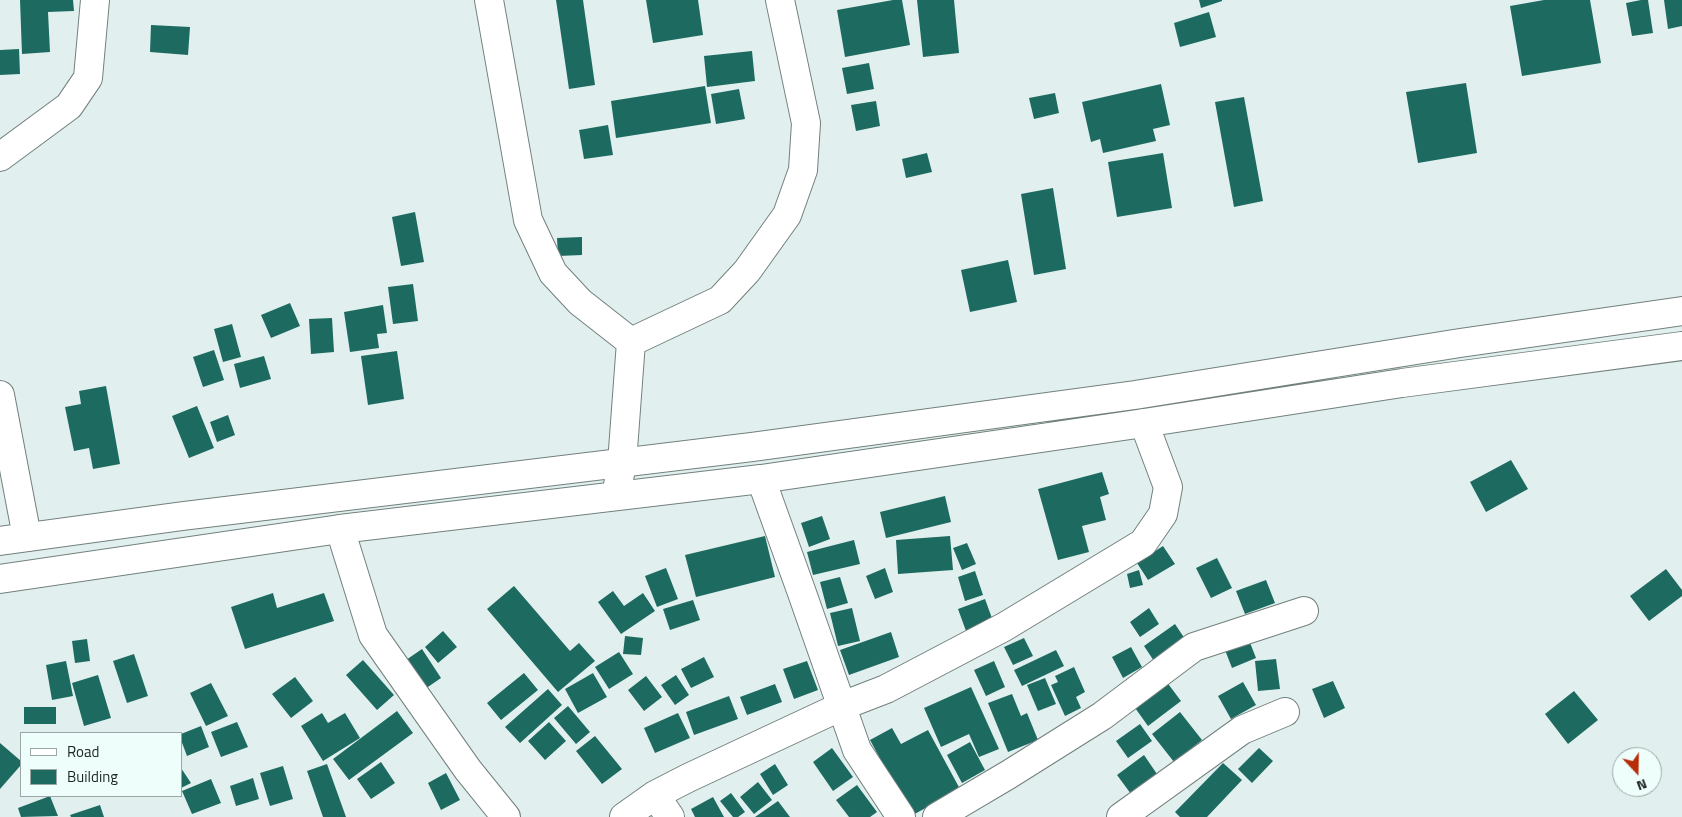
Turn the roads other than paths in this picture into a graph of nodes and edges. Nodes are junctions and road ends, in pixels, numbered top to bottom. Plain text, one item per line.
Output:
1 (95, 0) edge
2 (489, 0) edge
3 (780, 0) edge
4 (0, 157) edge
5 (1682, 311) edge
6 (632, 342) junction
7 (1682, 346) edge
8 (0, 395) edge
9 (1144, 423) junction
10 (622, 464) junction
11 (761, 479) junction
12 (616, 496) junction
13 (340, 529) junction
14 (27, 537) junction
15 (0, 541) edge
16 (0, 579) edge
17 (1304, 611) dead end
18 (842, 706) junction
19 (1285, 712) dead end
20 (655, 795) junction
21 (506, 817) edge
22 (624, 817) edge
23 (670, 817) edge
24 (901, 817) edge
25 (937, 817) edge
26 (1121, 817) edge

1 - 4 street
2 - 6 street
3 - 6 street
5 - 10 street
6 - 10 street
7 - 9 street
8 - 14 street
9 - 11 street
9 - 18 street
10 - 12 street
10 - 14 street
11 - 12 street
11 - 18 street
12 - 13 street
13 - 16 street
13 - 21 street
14 - 15 street
17 - 25 street
18 - 20 street
18 - 24 street
19 - 26 street
20 - 22 street
20 - 23 street

